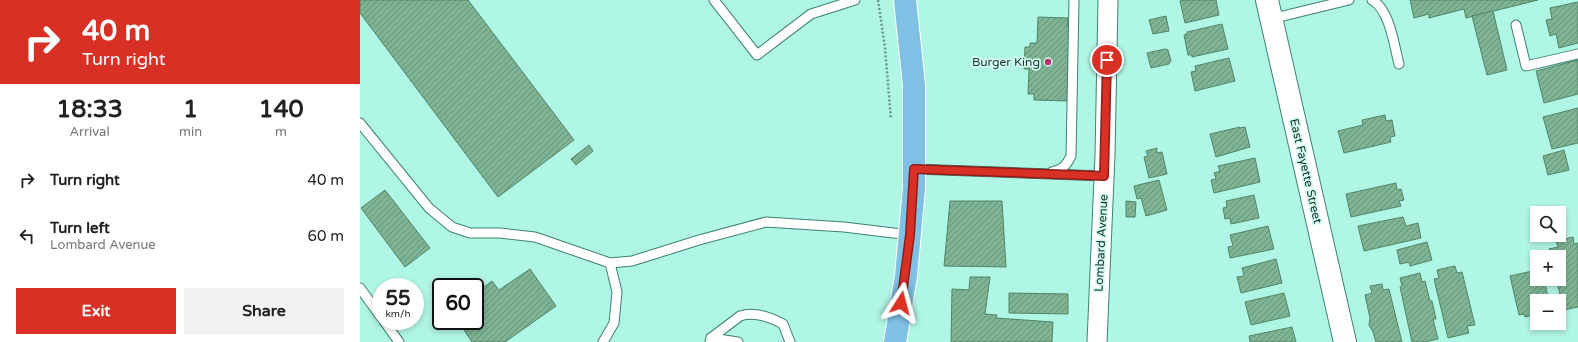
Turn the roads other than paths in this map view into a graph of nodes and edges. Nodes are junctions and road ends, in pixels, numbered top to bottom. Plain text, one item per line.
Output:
1 (714, 0) edge
2 (856, 0) edge
3 (905, 0) edge
4 (1074, 0) edge
5 (1108, 0) edge
6 (1349, 0) edge
7 (1372, 0) edge
8 (1269, 9) edge
9 (1516, 24) dead end
10 (1578, 54) edge
11 (1399, 64) dead end
12 (360, 124) edge
13 (914, 169) junction
14 (1047, 174) junction
15 (1104, 176) junction
16 (910, 235) junction
17 (610, 263) junction
18 (360, 288) edge
19 (372, 305) edge
20 (390, 330) edge
21 (711, 340) edge
22 (399, 342) edge
23 (603, 342) edge
24 (738, 342) edge
25 (790, 342) edge
26 (895, 342) edge
27 (1097, 342) edge
28 (1345, 342) edge

1 - 2 lane
3 - 13 main road
4 - 14 lane
5 - 15 street, Lombard Avenue
6 - 8 lane
7 - 11 lane
8 - 28 street, East Fayette Street
9 - 10 lane
12 - 17 lane
13 - 14 lane
13 - 16 main road
14 - 15 lane
15 - 27 street, Lombard Avenue
16 - 17 lane
16 - 26 main road
17 - 23 lane
18 - 19 lane
20 - 22 lane
21 - 24 lane
21 - 25 lane

